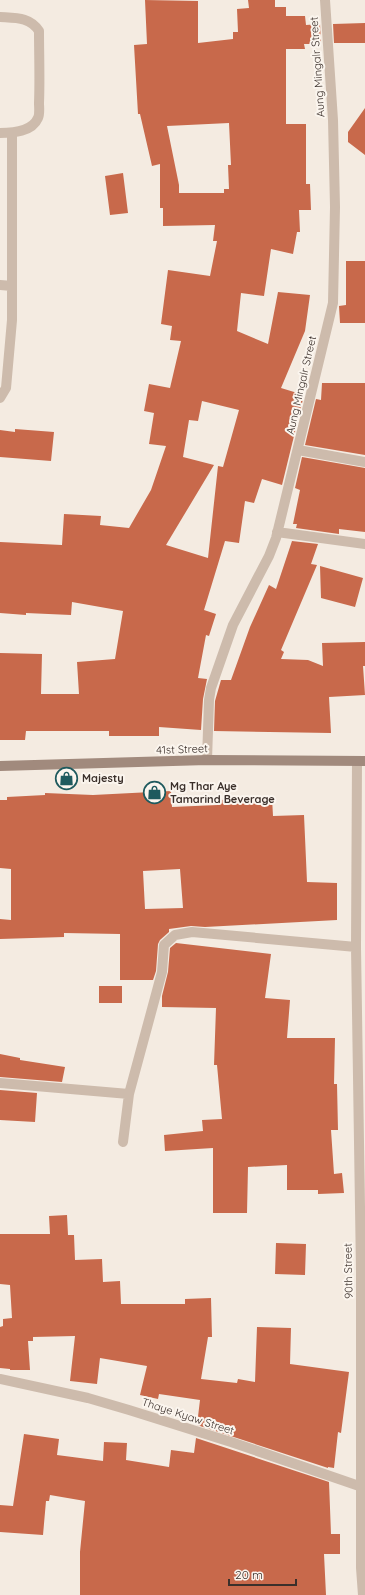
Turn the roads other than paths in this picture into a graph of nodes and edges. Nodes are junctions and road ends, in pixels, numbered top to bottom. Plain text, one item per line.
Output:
1 (325, 0) edge
2 (0, 17) edge
3 (0, 133) edge
4 (12, 133) junction
5 (0, 285) edge
6 (12, 286) junction
7 (0, 398) edge
8 (298, 450) junction
9 (365, 462) edge
10 (277, 532) junction
11 (365, 544) edge
12 (207, 760) junction
13 (361, 761) edge
14 (0, 766) edge
15 (356, 947) junction
16 (0, 1083) edge
17 (129, 1094) junction
18 (123, 1142) dead end
19 (0, 1379) edge
20 (364, 1488) edge
21 (363, 1595) edge

1 - 8 street, Aung Mingalr Street
2 - 4 street
3 - 4 street
4 - 6 street
5 - 6 street
6 - 7 street
8 - 9 street
8 - 10 street, Aung Mingalr Street
10 - 11 street
10 - 12 street, Aung Mingalr Street
12 - 13 main road, 41st Street
12 - 14 main road, 41st Street
13 - 15 street, 90th Street
15 - 17 street
15 - 20 street, 90th Street
16 - 17 street
17 - 18 street
19 - 20 street, Thaye Kyaw Street
20 - 21 street, 90th Street

